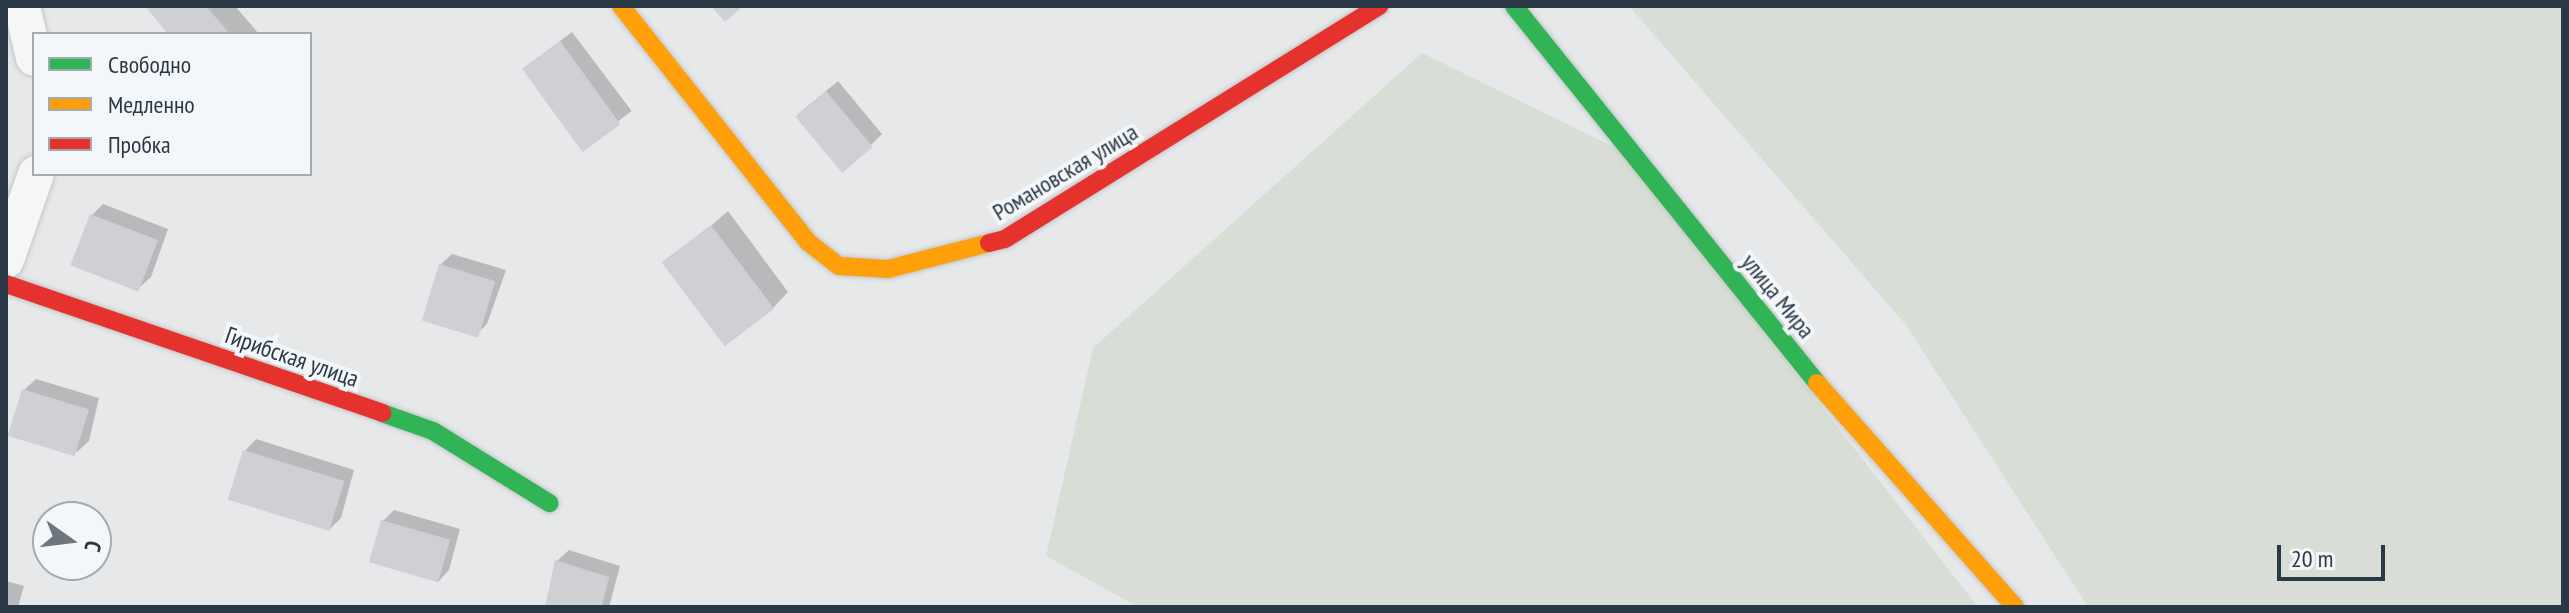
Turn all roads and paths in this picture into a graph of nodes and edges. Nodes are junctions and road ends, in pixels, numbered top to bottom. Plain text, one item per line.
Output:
1 (22, 6) edge
2 (621, 6) edge
3 (1379, 6) edge
4 (1514, 6) edge
5 (32, 49) edge
6 (35, 176) edge
7 (6, 260) edge
8 (6, 284) edge
9 (549, 503) dead end
10 (2015, 607) edge

1 - 5 street
2 - 3 street, Романовская улица
4 - 10 street, улица Мира
6 - 7 street
8 - 9 street, Гирибская улица

